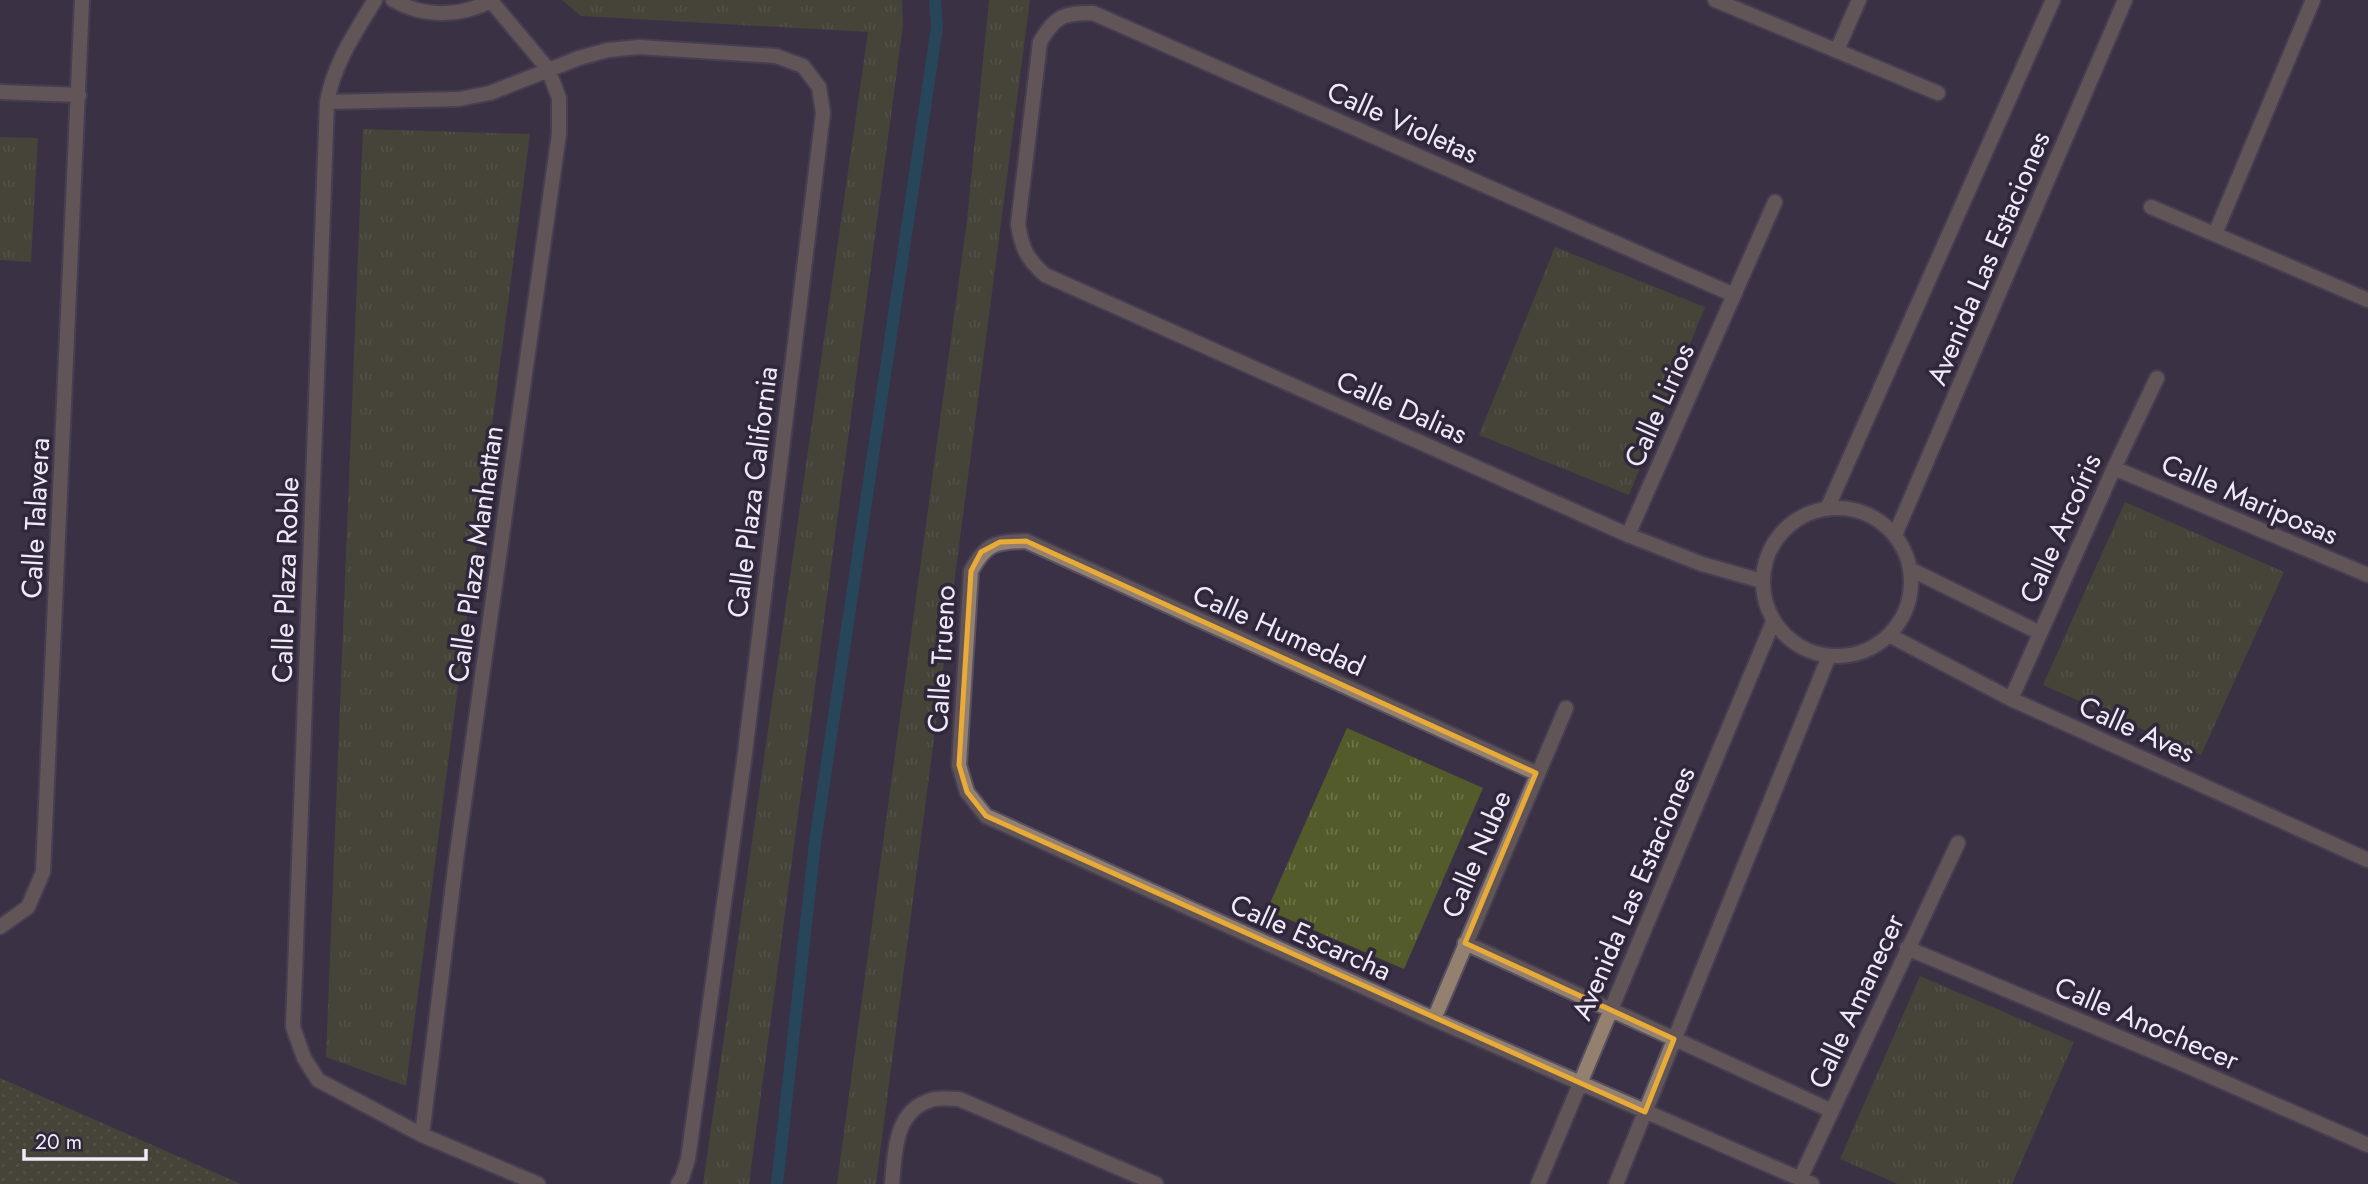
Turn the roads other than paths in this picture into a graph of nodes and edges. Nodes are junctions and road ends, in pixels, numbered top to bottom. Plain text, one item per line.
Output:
1 (82, 0) edge
2 (375, 0) edge
3 (393, 0) edge
4 (1715, 0) edge
5 (1859, 0) edge
6 (2053, 0) edge
7 (2125, 0) edge
8 (2313, 0) edge
9 (492, 1) edge
10 (1836, 50) junction
11 (548, 69) junction
12 (0, 92) edge
13 (1938, 93) dead end
14 (79, 95) junction
15 (327, 102) junction
16 (1775, 202) dead end
17 (2151, 207) dead end
18 (2215, 234) junction
19 (1030, 262) joint
20 (1734, 295) junction
21 (2368, 300) edge
22 (2157, 378) dead end
23 (2114, 468) junction
24 (1827, 509) junction
25 (1628, 534) junction
26 (1895, 535) junction
27 (1000, 542) joint
28 (1910, 569) junction
29 (2368, 575) edge
30 (1762, 581) junction
31 (1773, 622) junction
32 (2040, 633) junction
33 (1889, 635) junction
34 (1829, 656) junction
35 (2011, 699) junction
36 (1566, 708) dead end
37 (1536, 774) junction
38 (967, 792) joint
39 (1958, 844) dead end
40 (2368, 860) edge
41 (0, 927) edge
42 (1465, 943) junction
43 (1907, 948) junction
44 (1611, 1010) junction
45 (1434, 1019) junction
46 (1674, 1039) junction
47 (1581, 1083) junction
48 (1832, 1111) junction
49 (1645, 1112) junction
50 (422, 1135) junction
51 (2368, 1144) edge
52 (1805, 1181) edge
53 (538, 1184) edge
54 (678, 1184) edge
55 (892, 1184) edge
56 (1156, 1184) edge
57 (1538, 1184) edge
58 (1616, 1184) edge

1 - 14 street, Calle Talavera
2 - 15 street, Calle Plaza Roble
3 - 9 street
4 - 10 street
5 - 10 street
6 - 24 street, Avenida Las Estaciones
7 - 26 street, Avenida Las Estaciones
8 - 18 street
9 - 11 street, Calle Plaza Manhattan
10 - 13 street
11 - 15 street
11 - 50 street, Calle Plaza Manhattan
11 - 54 street, Calle Plaza California
12 - 14 street
14 - 41 street, Calle Talavera
15 - 50 street, Calle Plaza Roble
16 - 20 street, Calle Lirios
17 - 18 street
18 - 21 street
19 - 20 street, Calle Violetas
19 - 25 street, Calle Dalias
20 - 25 street, Calle Lirios
22 - 23 street, Calle Arcoíris
23 - 29 street, Calle Mariposas
23 - 32 street, Calle Arcoíris
24 - 26 street
24 - 30 street
25 - 30 street, Calle Dalias
26 - 28 street
27 - 37 street, Calle Humedad
27 - 38 street, Calle Trueno
28 - 32 street
28 - 33 street
30 - 31 street
31 - 34 street
31 - 44 street, Avenida Las Estaciones
32 - 35 street, Calle Arcoíris
33 - 34 street
33 - 35 street, Calle Aves
34 - 46 street
35 - 40 street, Calle Aves
36 - 37 street, Calle Nube
37 - 42 street, Calle Nube
38 - 45 street, Calle Escarcha
39 - 43 street, Calle Amanecer
42 - 44 street
42 - 45 street, Calle Nube
43 - 48 street, Calle Amanecer
43 - 51 street, Calle Anochecer
44 - 46 street
44 - 47 street, Avenida Las Estaciones
45 - 47 street, Calle Escarcha
46 - 48 street
46 - 49 street
47 - 49 street, Calle Escarcha
47 - 57 street, Avenida Las Estaciones
48 - 52 street, Calle Amanecer
49 - 52 street, Calle Escarcha
49 - 58 street
50 - 53 street
55 - 56 street

